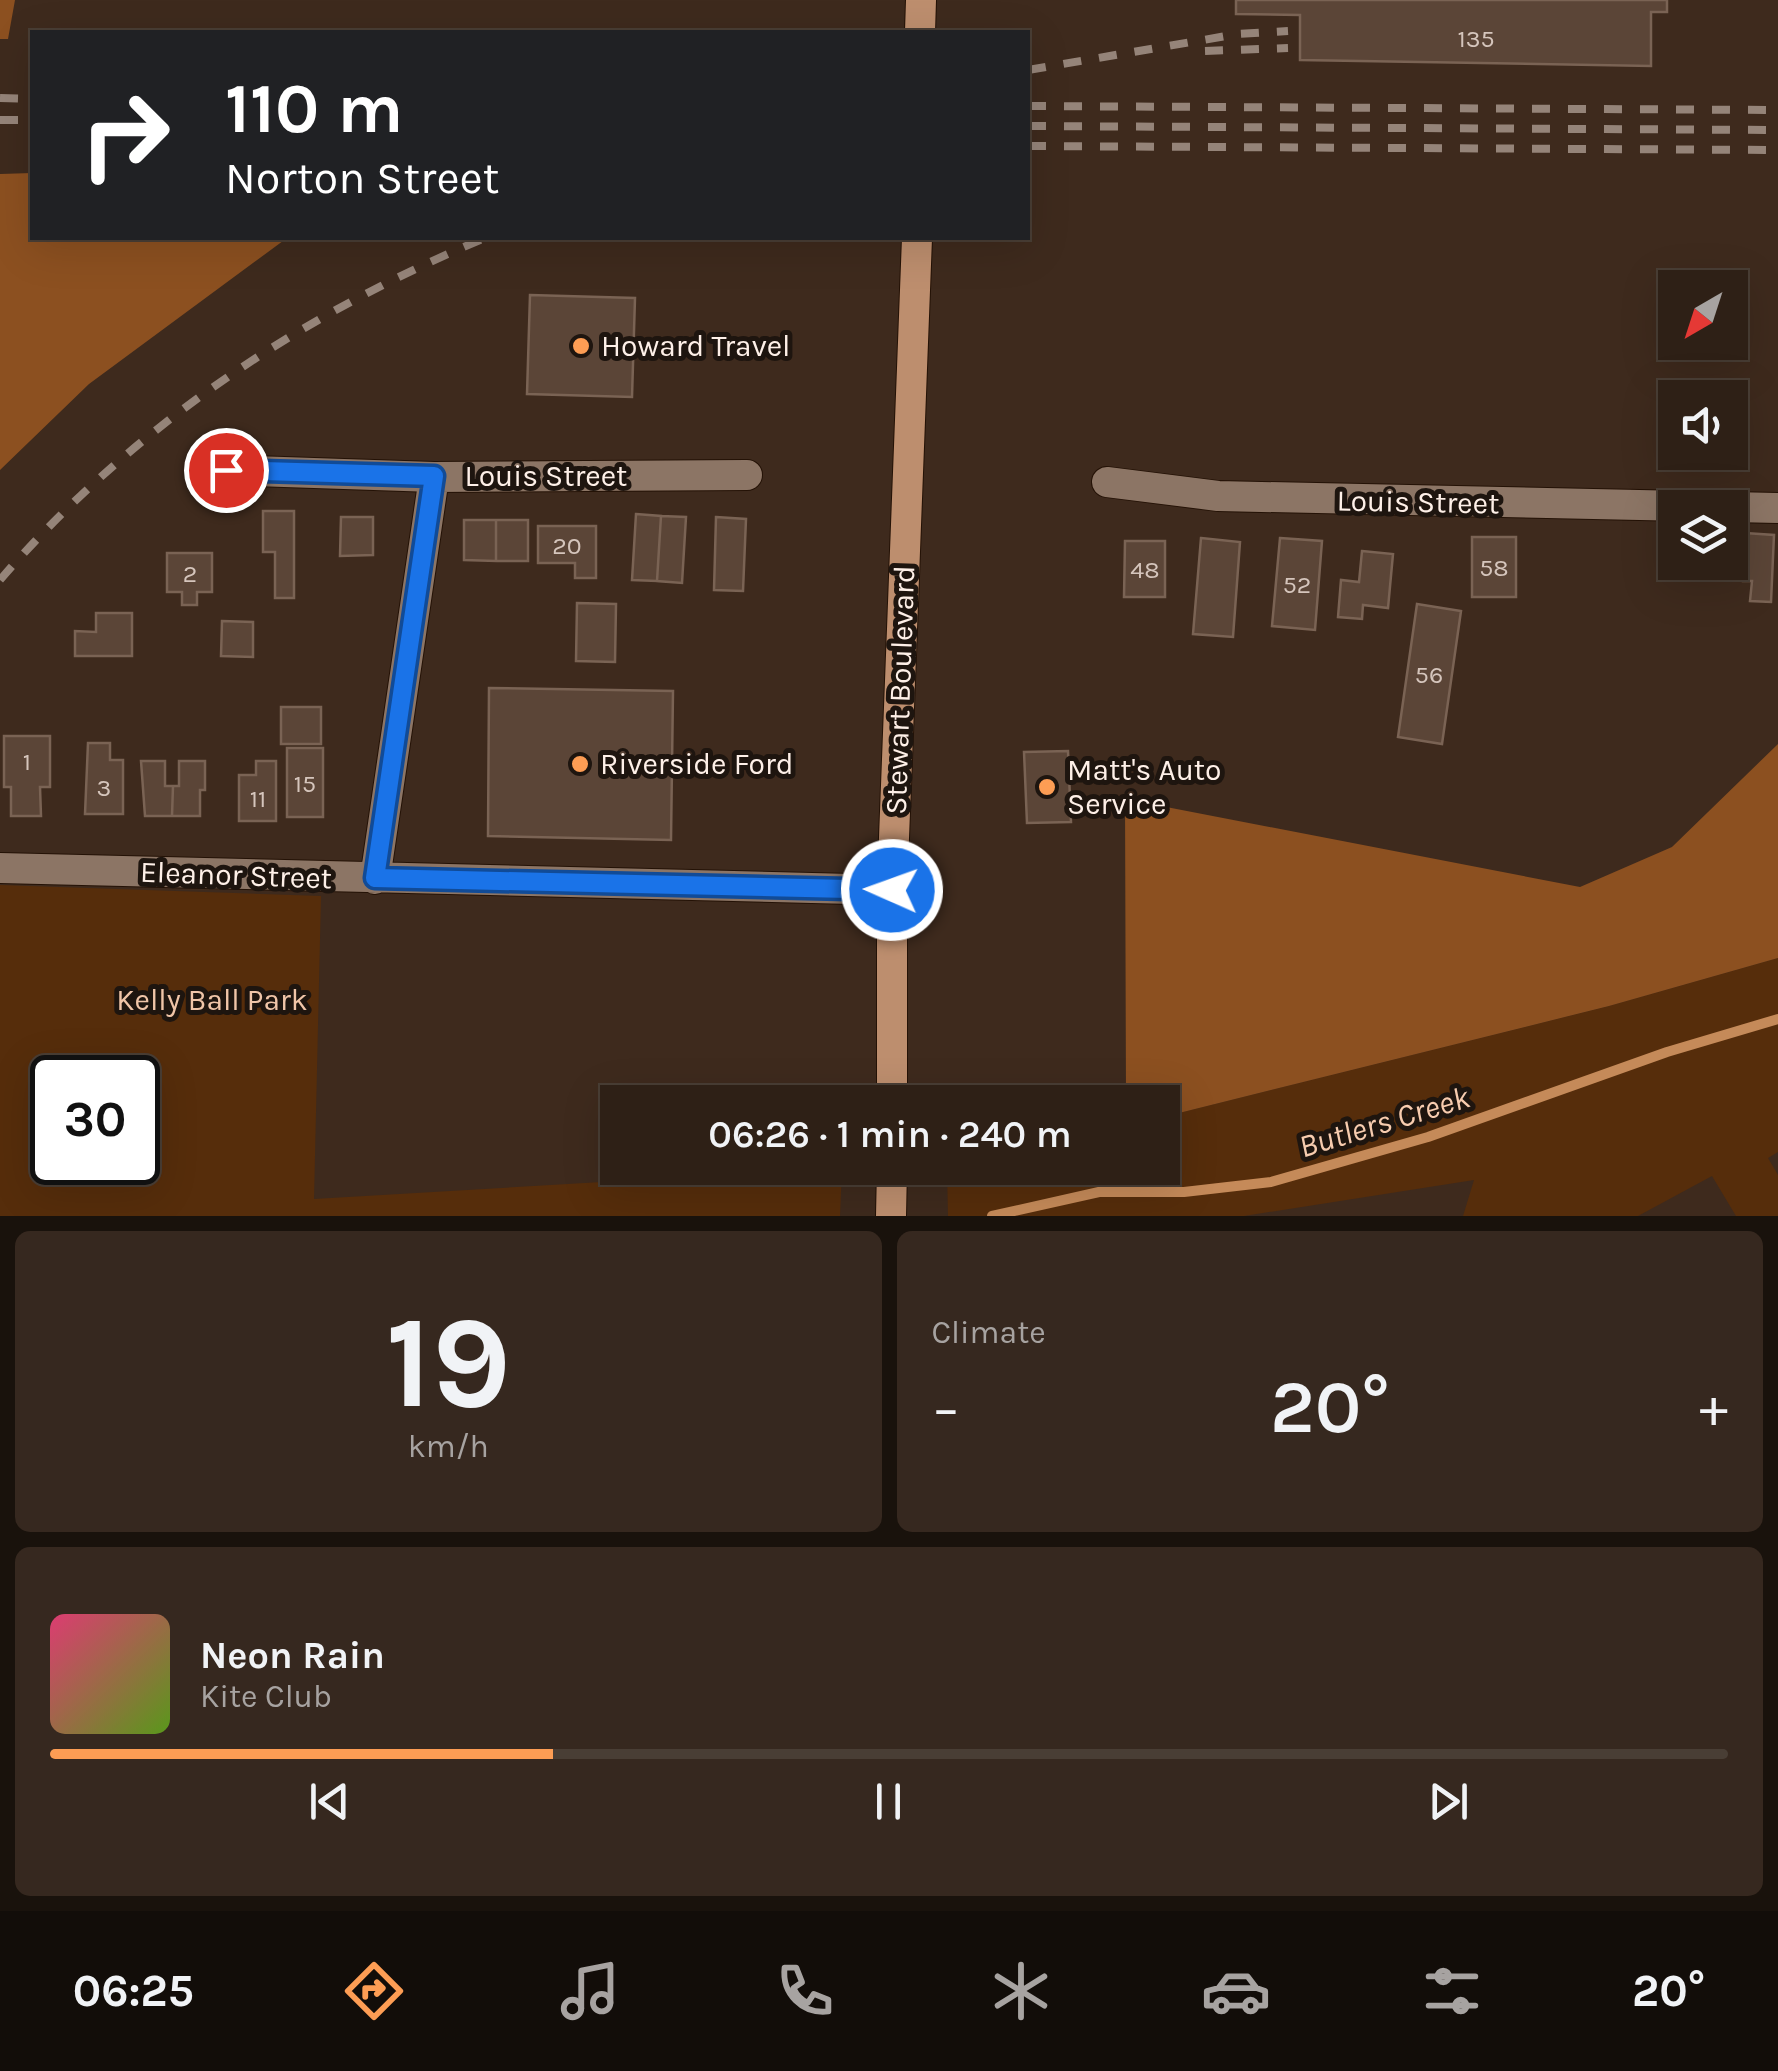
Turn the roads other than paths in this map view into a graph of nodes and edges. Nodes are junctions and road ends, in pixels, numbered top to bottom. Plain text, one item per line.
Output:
1 (921, 0) edge
2 (920, 30) edge
3 (917, 240) edge
4 (226, 470) dead end
5 (746, 475) dead end
6 (434, 476) junction
7 (1107, 482) dead end
8 (1778, 508) edge
9 (0, 868) edge
10 (375, 878) junction
11 (892, 890) junction
12 (892, 1085) edge

1 - 2 main road
3 - 11 main road, Stewart Boulevard
4 - 6 street, Louis Street
5 - 6 street, Louis Street
6 - 10 street
7 - 8 street, Louis Street
9 - 10 street, Eleanor Street
10 - 11 street, Eleanor Street
11 - 12 main road, Stewart Boulevard

